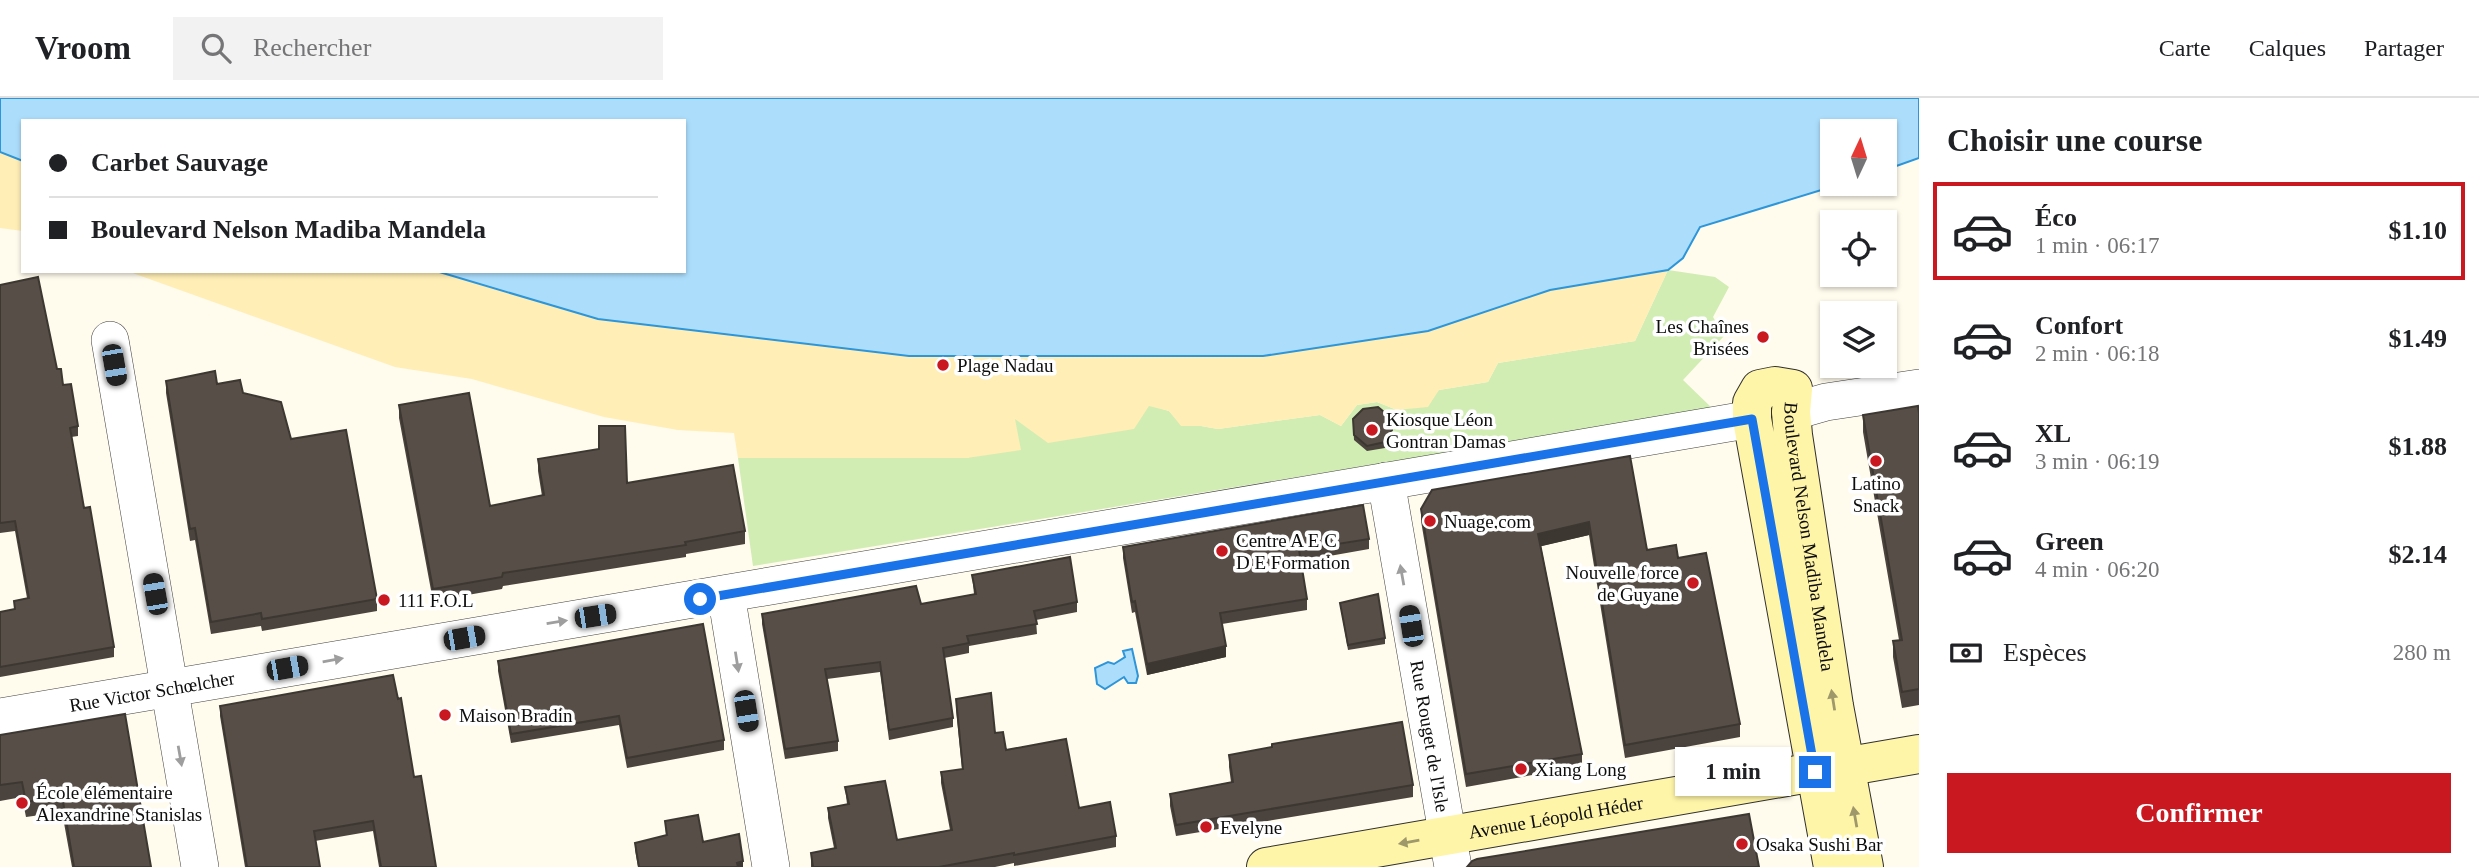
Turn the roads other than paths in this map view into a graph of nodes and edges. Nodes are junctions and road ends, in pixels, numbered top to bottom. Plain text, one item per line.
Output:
1 (110, 340) dead end
2 (1919, 388) edge
3 (1791, 412) junction
4 (1752, 419) junction
5 (1386, 481) junction
6 (726, 594) junction
7 (169, 688) junction
8 (0, 717) edge
9 (1919, 754) edge
10 (1830, 770) junction
11 (1450, 851) edge
12 (201, 867) edge
13 (771, 867) edge
14 (1265, 867) edge
15 (1833, 867) edge
16 (1864, 867) edge

1 - 7 street
2 - 3 street
3 - 4 street, Boulevard Nelson Madiba Mandela
10 -> 3 street, Boulevard Nelson Madiba Mandela
4 - 5 street, Rue Victor Schœlcher
4 - 10 street, Boulevard Nelson Madiba Mandela
5 - 6 street, Rue Victor Schœlcher
11 -> 5 street, Rue Rouget de l'Isle
7 -> 6 street, Rue Victor Schœlcher
6 -> 13 street
7 - 8 street, Rue Victor Schœlcher
7 -> 12 street
9 - 10 street, Avenue Léopold Héder
10 - 11 street, Avenue Léopold Héder
10 - 15 street, Boulevard Nelson Madiba Mandela
16 -> 10 street, Boulevard Nelson Madiba Mandela
11 -> 14 street, Avenue Léopold Héder

